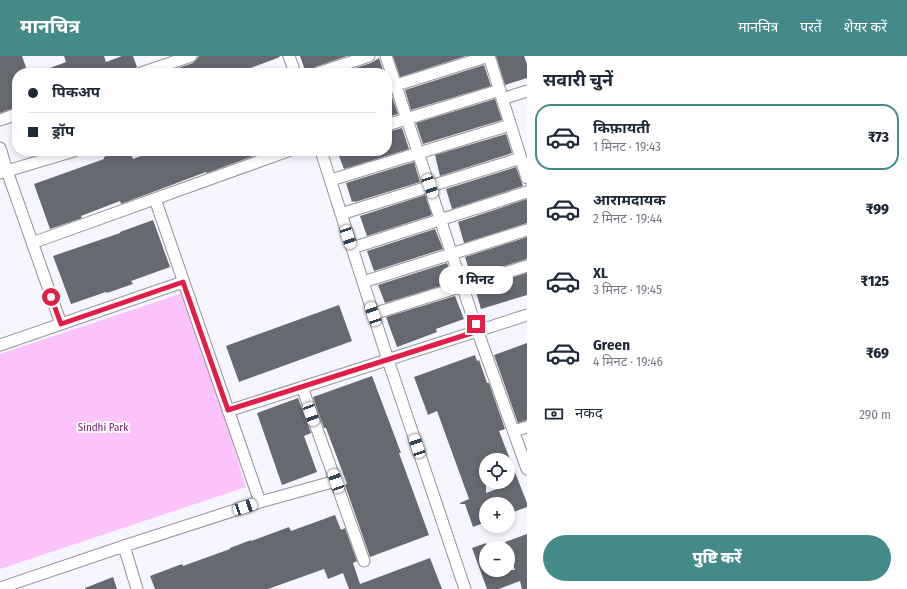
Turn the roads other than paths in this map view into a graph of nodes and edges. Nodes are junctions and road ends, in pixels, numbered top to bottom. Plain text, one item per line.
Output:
1 (191, 56) edge
2 (290, 56) edge
3 (369, 56) edge
4 (386, 56) edge
5 (489, 56) edge
6 (160, 65) edge
7 (294, 68) edge
8 (333, 68) edge
9 (388, 68) edge
10 (392, 87) edge
11 (527, 91) edge
12 (501, 94) junction
13 (12, 116) edge
14 (407, 119) junction
15 (0, 120) edge
16 (392, 124) edge
17 (510, 125) junction
18 (0, 148) edge
19 (419, 153) junction
20 (57, 156) edge
21 (274, 156) edge
22 (323, 156) edge
23 (521, 158) junction
24 (3, 172) edge
25 (527, 178) edge
26 (330, 180) junction
27 (430, 186) junction
28 (527, 192) edge
29 (155, 199) junction
30 (341, 214) junction
31 (441, 219) junction
32 (527, 230) edge
33 (32, 243) junction
34 (352, 248) junction
35 (452, 254) junction
36 (527, 266) edge
37 (183, 282) junction
38 (363, 282) junction
39 (463, 286) junction
40 (373, 314) junction
41 (527, 315) edge
42 (61, 324) junction
43 (478, 331) junction
44 (0, 345) edge
45 (388, 360) junction
46 (302, 387) junction
47 (228, 410) junction
48 (527, 427) edge
49 (514, 431) junction
50 (527, 469) edge
51 (336, 481) junction
52 (260, 502) junction
53 (124, 546) junction
54 (364, 561) dead end
55 (0, 588) edge
56 (137, 589) edge
57 (466, 589) edge

1 - 6 street
2 - 7 street
3 - 8 street
4 - 9 street
5 - 10 street
5 - 12 street
10 - 14 street
11 - 12 street
12 - 14 street
12 - 17 street
13 - 15 street
14 - 16 street
14 - 19 street
17 - 19 street
17 - 23 street
18 - 24 street
19 - 26 street
19 - 27 street
20 - 24 street
21 - 29 street
22 - 26 street
23 - 25 street
23 - 27 street
24 - 33 street
26 - 30 street
27 - 30 street
27 - 31 street
28 - 31 street
29 - 33 street
29 - 37 street
30 - 34 street
31 - 34 street
31 - 35 street
32 - 35 street
33 - 42 street
34 - 38 street
35 - 38 street
35 - 39 street
36 - 39 street
37 - 42 street
37 - 47 street
38 - 40 street
39 - 40 street
39 - 43 street
40 - 45 street
41 - 43 street
42 - 44 street
43 - 45 street
43 - 49 street
45 - 46 street
45 - 57 street
46 - 47 street
46 - 51 street
47 - 52 street
48 - 49 street
49 - 50 street
51 - 52 street
51 - 54 street
52 - 53 street
53 - 55 street
53 - 56 street

